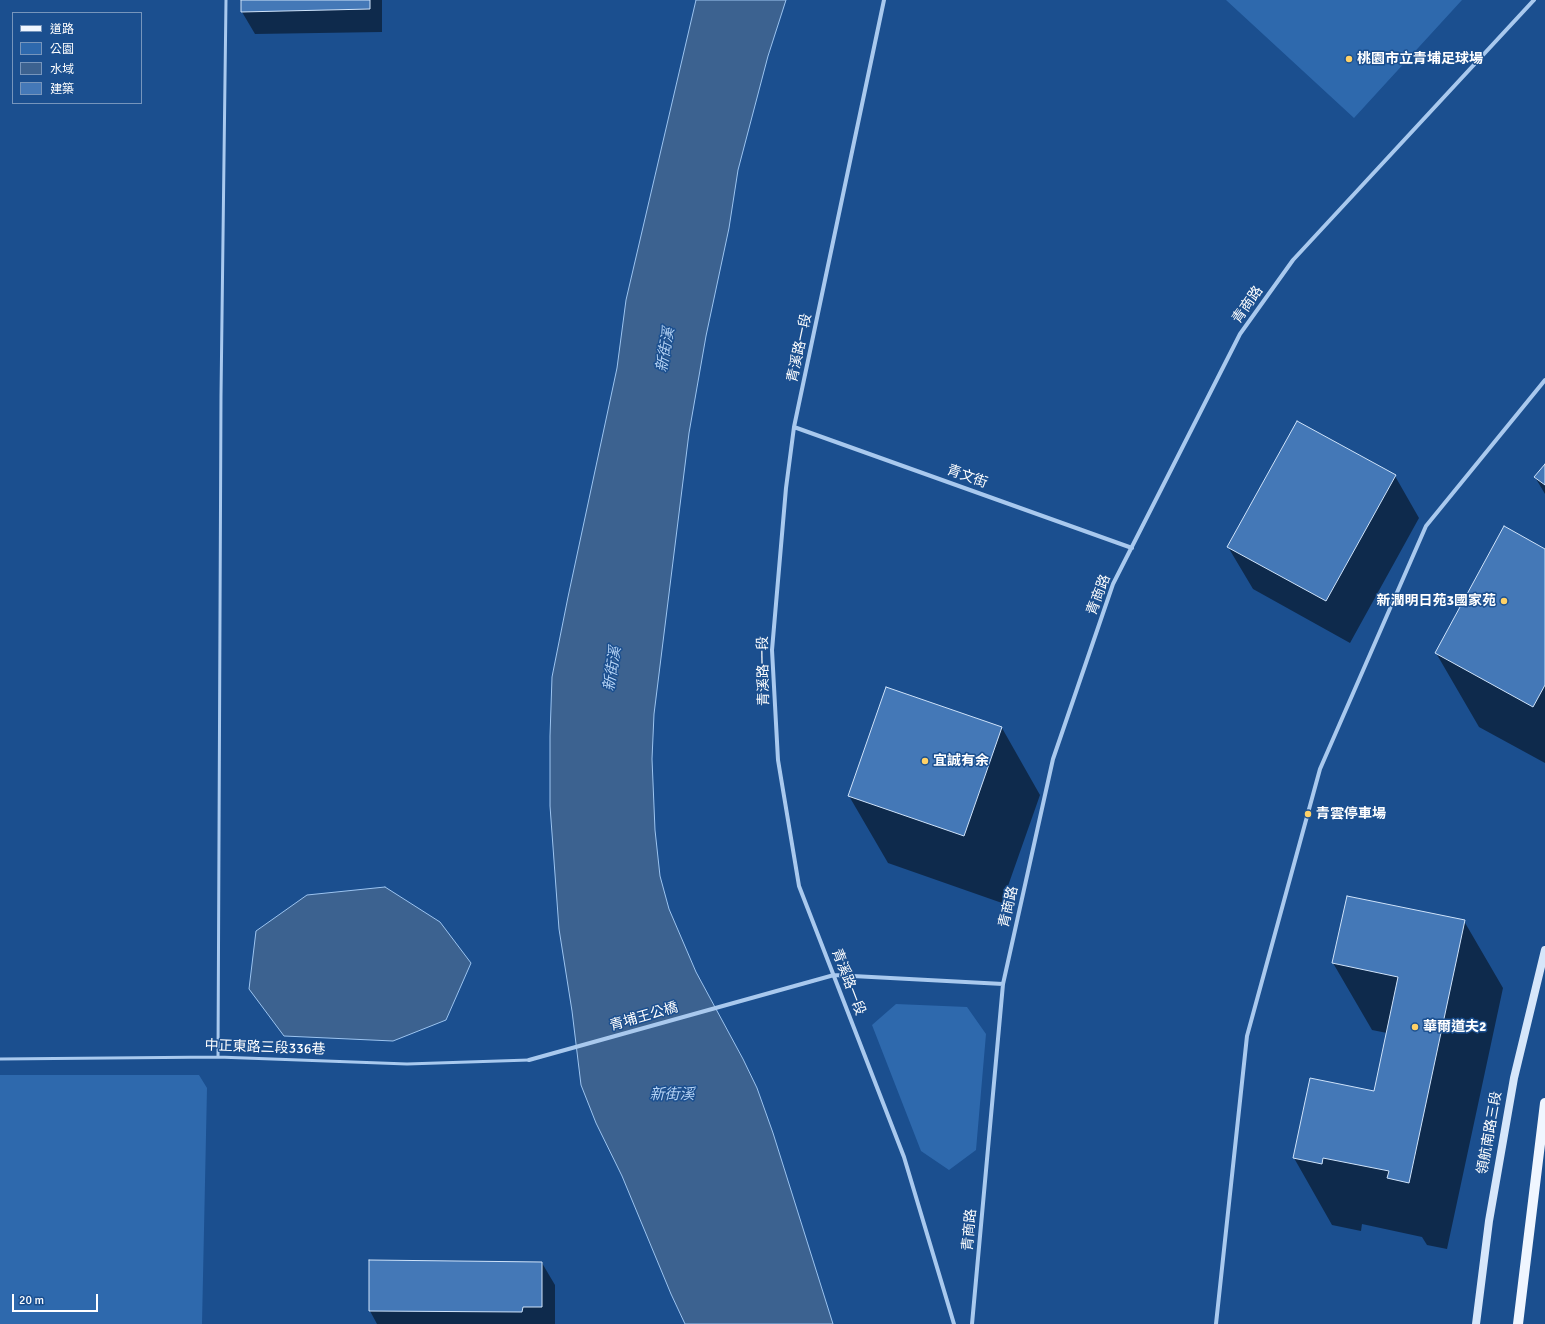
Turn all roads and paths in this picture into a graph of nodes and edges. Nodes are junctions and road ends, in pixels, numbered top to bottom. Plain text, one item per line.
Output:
1 (226, 0) edge
2 (884, 0) edge
3 (1534, 0) edge
4 (1545, 380) edge
5 (794, 427) junction
6 (1132, 548) junction
7 (1545, 950) edge
8 (834, 975) junction
9 (1003, 984) junction
10 (218, 1057) junction
11 (0, 1059) edge
12 (529, 1060) joint
13 (1545, 1103) edge
14 (954, 1324) edge
15 (972, 1324) edge
16 (1216, 1324) edge
17 (1476, 1324) edge
18 (1518, 1324) edge

1 - 10 lane
2 - 5 street, 青溪路一段
3 - 6 street, 青商路
4 - 16 street
5 - 6 street, 青文街
5 - 8 street, 青溪路一段
6 - 9 street, 青商路
7 - 17 street, 領航南路三段
8 - 9 street, 青埔王公橋
8 - 12 street, 青埔王公橋
8 - 14 street, 青溪路一段
9 - 15 street, 青商路
10 - 11 lane, 中正東路三段336巷
10 - 12 lane, 中正東路三段336巷
13 - 18 main road

